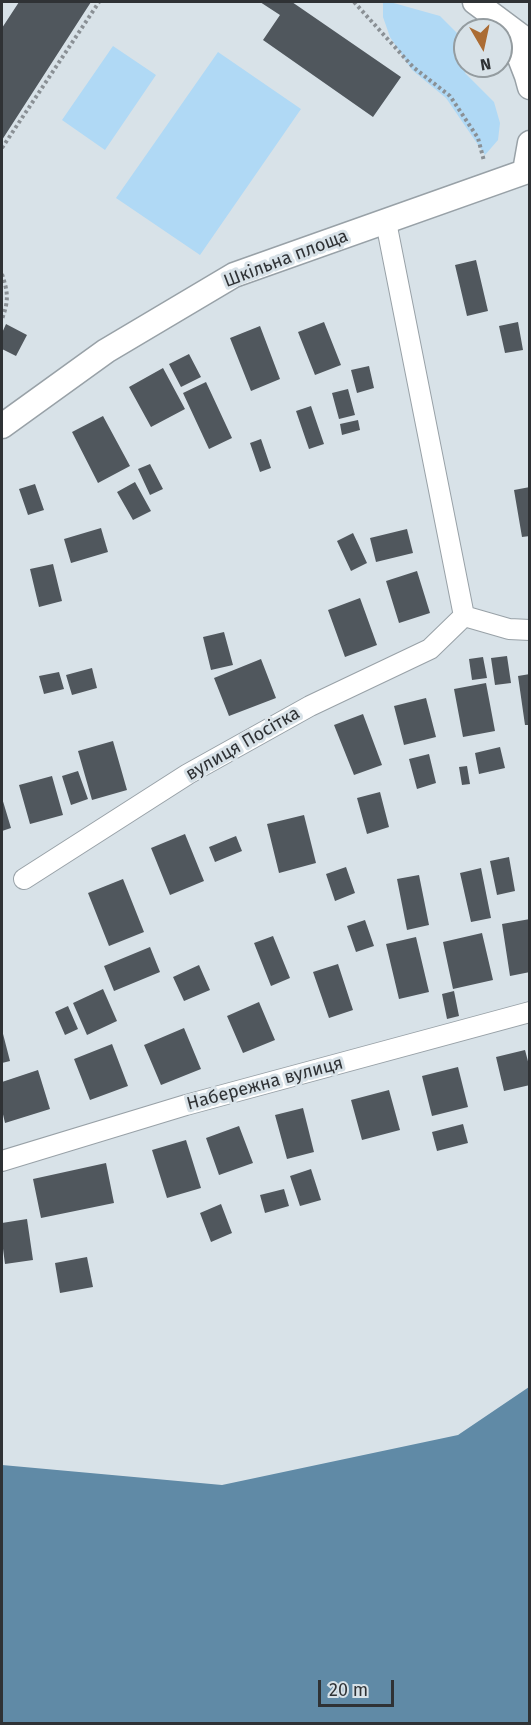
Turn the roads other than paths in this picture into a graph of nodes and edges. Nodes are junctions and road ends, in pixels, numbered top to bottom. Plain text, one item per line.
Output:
1 (475, 2) edge
2 (496, 18) edge
3 (513, 30) edge
4 (513, 41) edge
5 (530, 43) edge
6 (530, 87) edge
7 (530, 143) edge
8 (527, 170) edge
9 (386, 222) junction
10 (2, 426) edge
11 (464, 616) junction
12 (530, 630) edge
13 (24, 879) dead end
14 (530, 1012) edge
15 (2, 1161) edge

1 - 2 street
3 - 5 street
4 - 6 street
7 - 8 street
8 - 9 street, Шкільна площа
9 - 10 street, Шкільна площа
9 - 11 street
11 - 12 street
11 - 13 street, вулиця Посітка
14 - 15 street, Набережна вулиця

